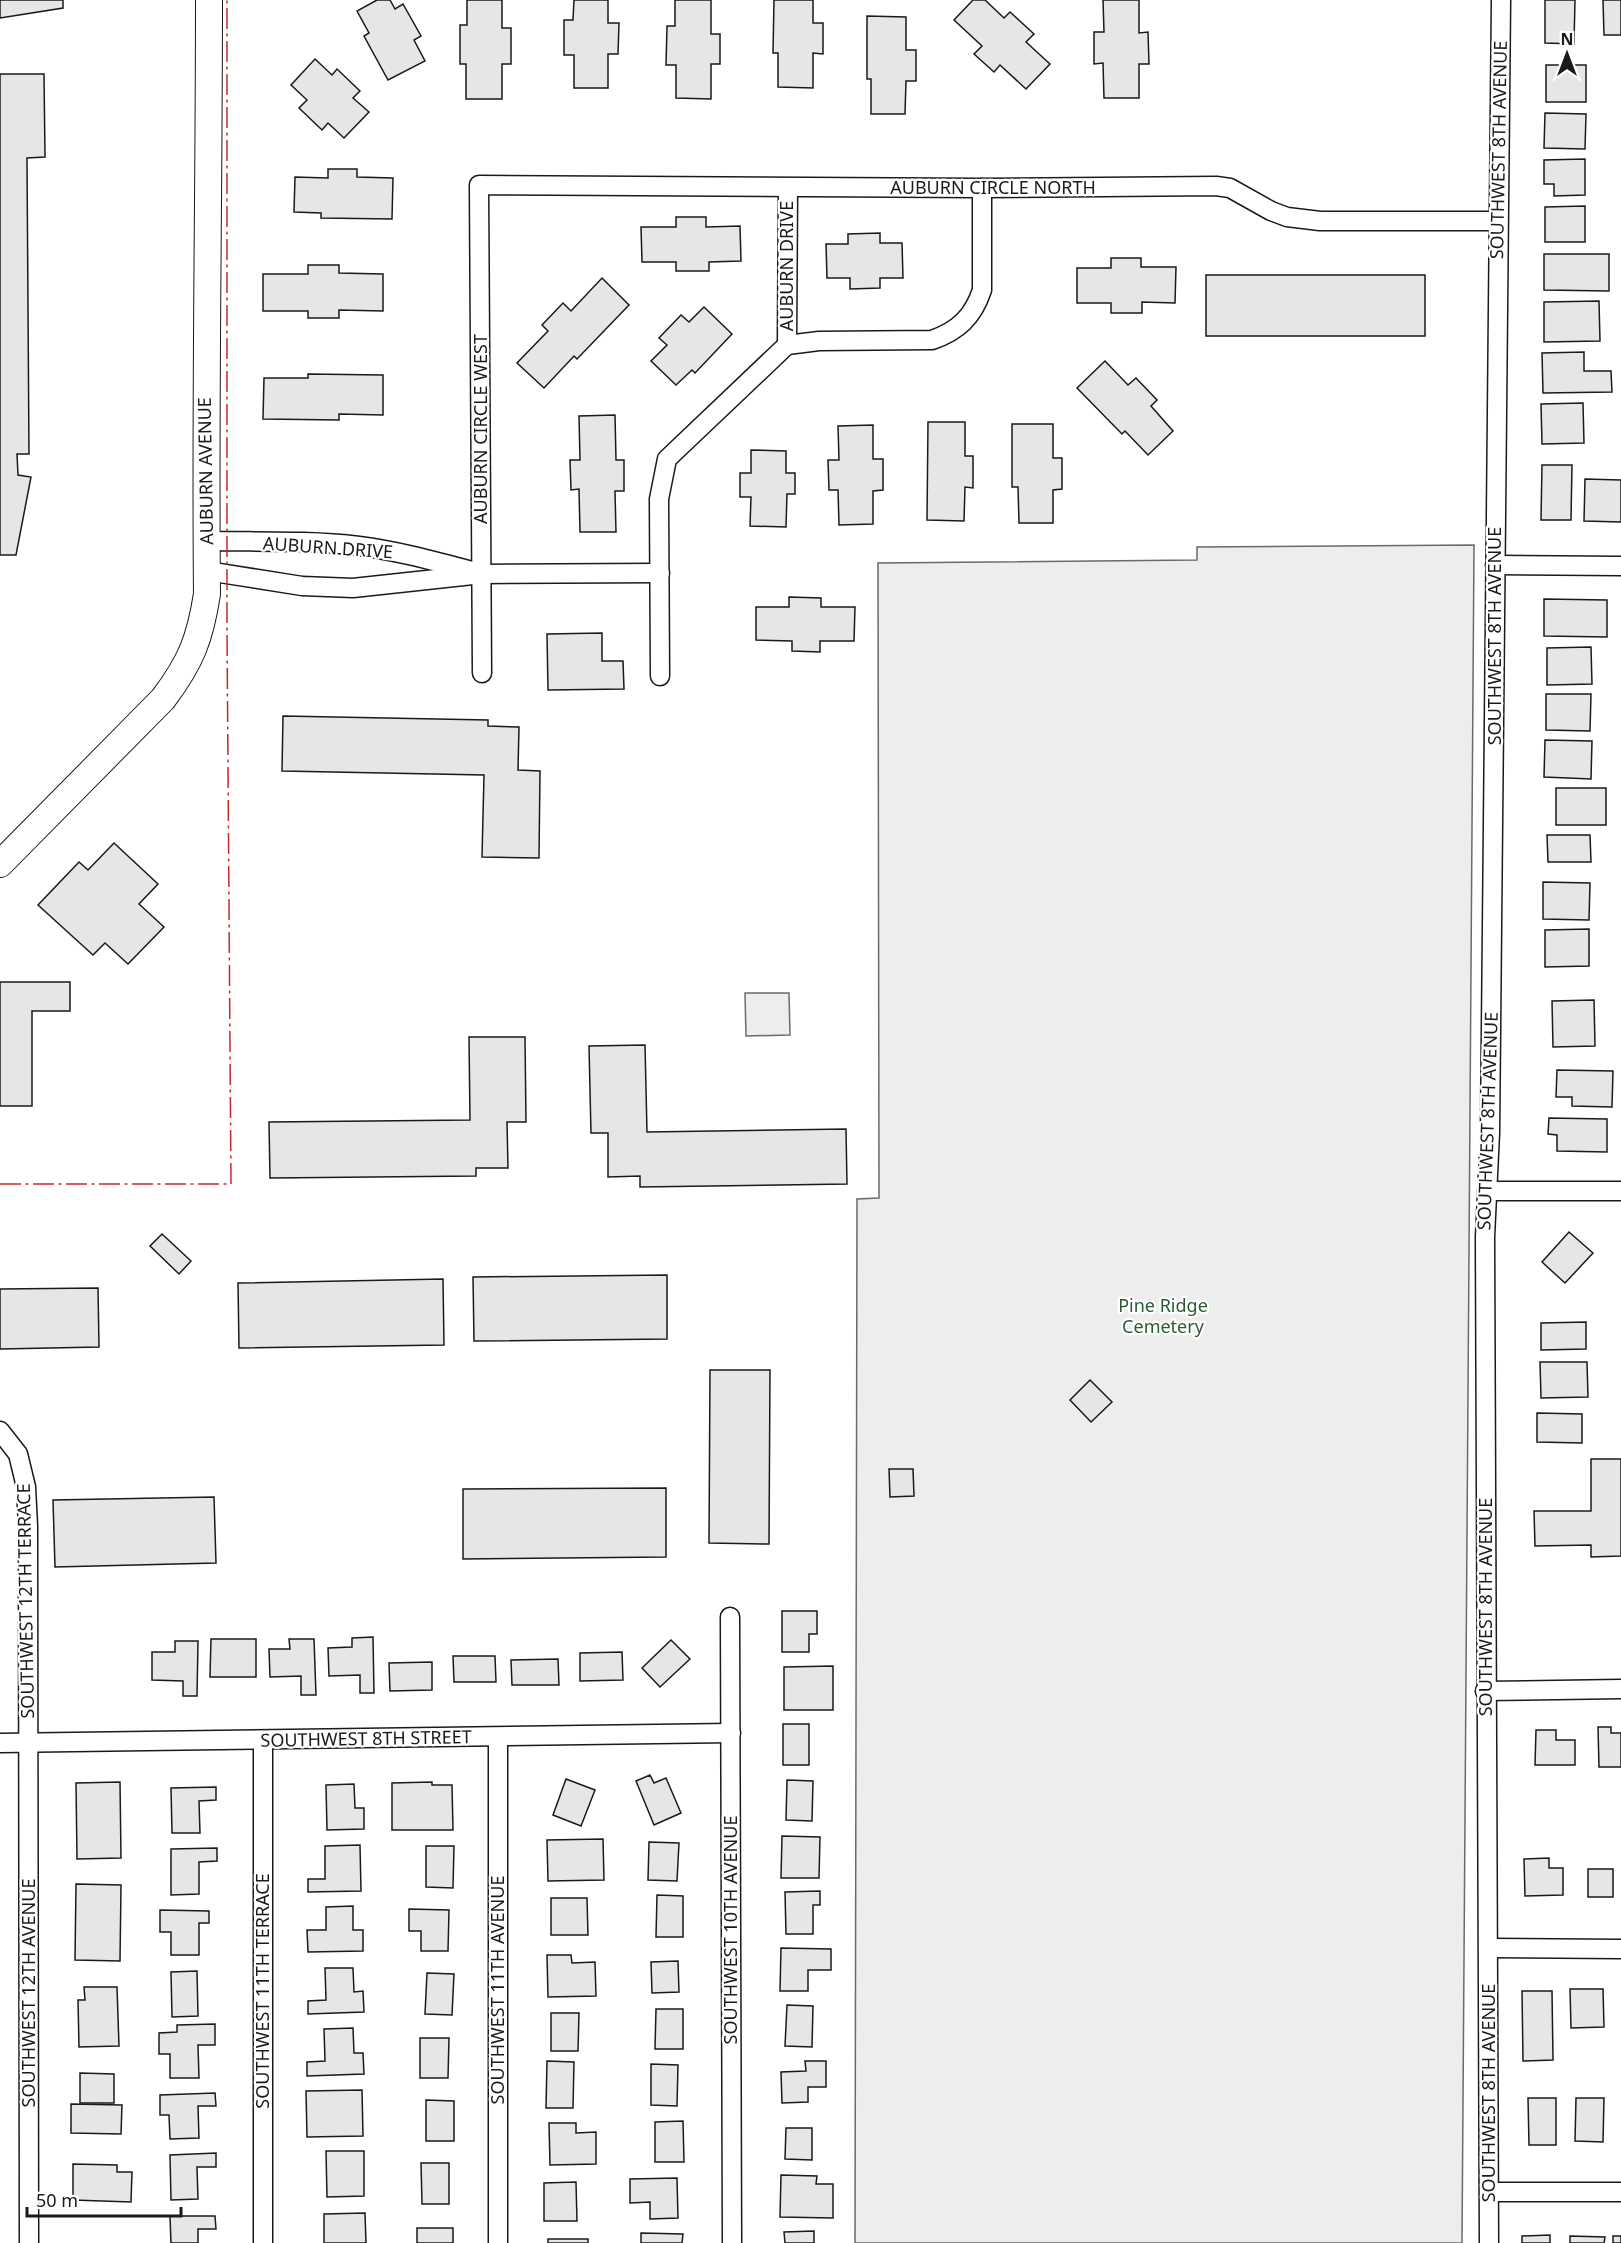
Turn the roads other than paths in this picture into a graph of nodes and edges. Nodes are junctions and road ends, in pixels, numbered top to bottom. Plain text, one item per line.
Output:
1 (209, 0) edge
2 (1501, 0) edge
3 (479, 185) joint
4 (788, 188) junction
5 (982, 189) junction
6 (1498, 221) junction
7 (787, 345) junction
8 (207, 541) junction
9 (1495, 564) junction
10 (1621, 566) edge
11 (207, 571) junction
12 (660, 573) junction
13 (482, 574) junction
14 (482, 673) dead end
15 (660, 676) dead end
16 (0, 864) edge
17 (1488, 1191) junction
18 (1621, 1191) edge
19 (0, 1431) edge
20 (730, 1617) dead end
21 (1621, 1689) edge
22 (1485, 1690) junction
23 (731, 1733) junction
24 (498, 1737) junction
25 (263, 1740) junction
26 (0, 1743) edge
27 (28, 1743) junction
28 (1489, 1948) junction
29 (1621, 1948) edge
30 (1490, 2192) junction
31 (1621, 2192) edge
32 (29, 2243) edge
33 (263, 2243) edge
34 (498, 2243) edge
35 (732, 2243) edge
36 (1489, 2243) edge

1 - 8 street, AUBURN AVENUE
2 - 6 street, SOUTHWEST 8TH AVENUE
3 - 4 street, AUBURN CIRCLE NORTH
3 - 13 street, AUBURN CIRCLE WEST
4 - 5 street, AUBURN CIRCLE NORTH
4 - 7 street, AUBURN DRIVE
5 - 6 street, AUBURN CIRCLE NORTH
5 - 7 street
6 - 9 street, SOUTHWEST 8TH AVENUE
7 - 12 street
8 - 11 street, AUBURN AVENUE
8 - 13 street, AUBURN DRIVE
9 - 10 street
9 - 17 street, SOUTHWEST 8TH AVENUE
11 - 13 street, AUBURN DRIVE
11 - 16 street, AUBURN AVENUE
12 - 13 street, AUBURN DRIVE
12 - 15 street
13 - 14 street, AUBURN CIRCLE WEST
17 - 18 street
17 - 22 street, SOUTHWEST 8TH AVENUE
19 - 27 street, SOUTHWEST 12TH TERRACE
20 - 23 street, SOUTHWEST 10TH AVENUE
21 - 22 street
22 - 28 street, SOUTHWEST 8TH AVENUE
23 - 24 street, SOUTHWEST 8TH STREET
23 - 35 street, SOUTHWEST 10TH AVENUE
24 - 25 street, SOUTHWEST 8TH STREET
24 - 34 street, SOUTHWEST 11TH AVENUE
25 - 27 street, SOUTHWEST 8TH STREET
25 - 33 street, SOUTHWEST 11TH TERRACE
26 - 27 street, SOUTHWEST 8TH STREET
27 - 32 street, SOUTHWEST 12TH AVENUE
28 - 29 street
28 - 30 street, SOUTHWEST 8TH AVENUE
30 - 31 street
30 - 36 street, SOUTHWEST 8TH AVENUE

